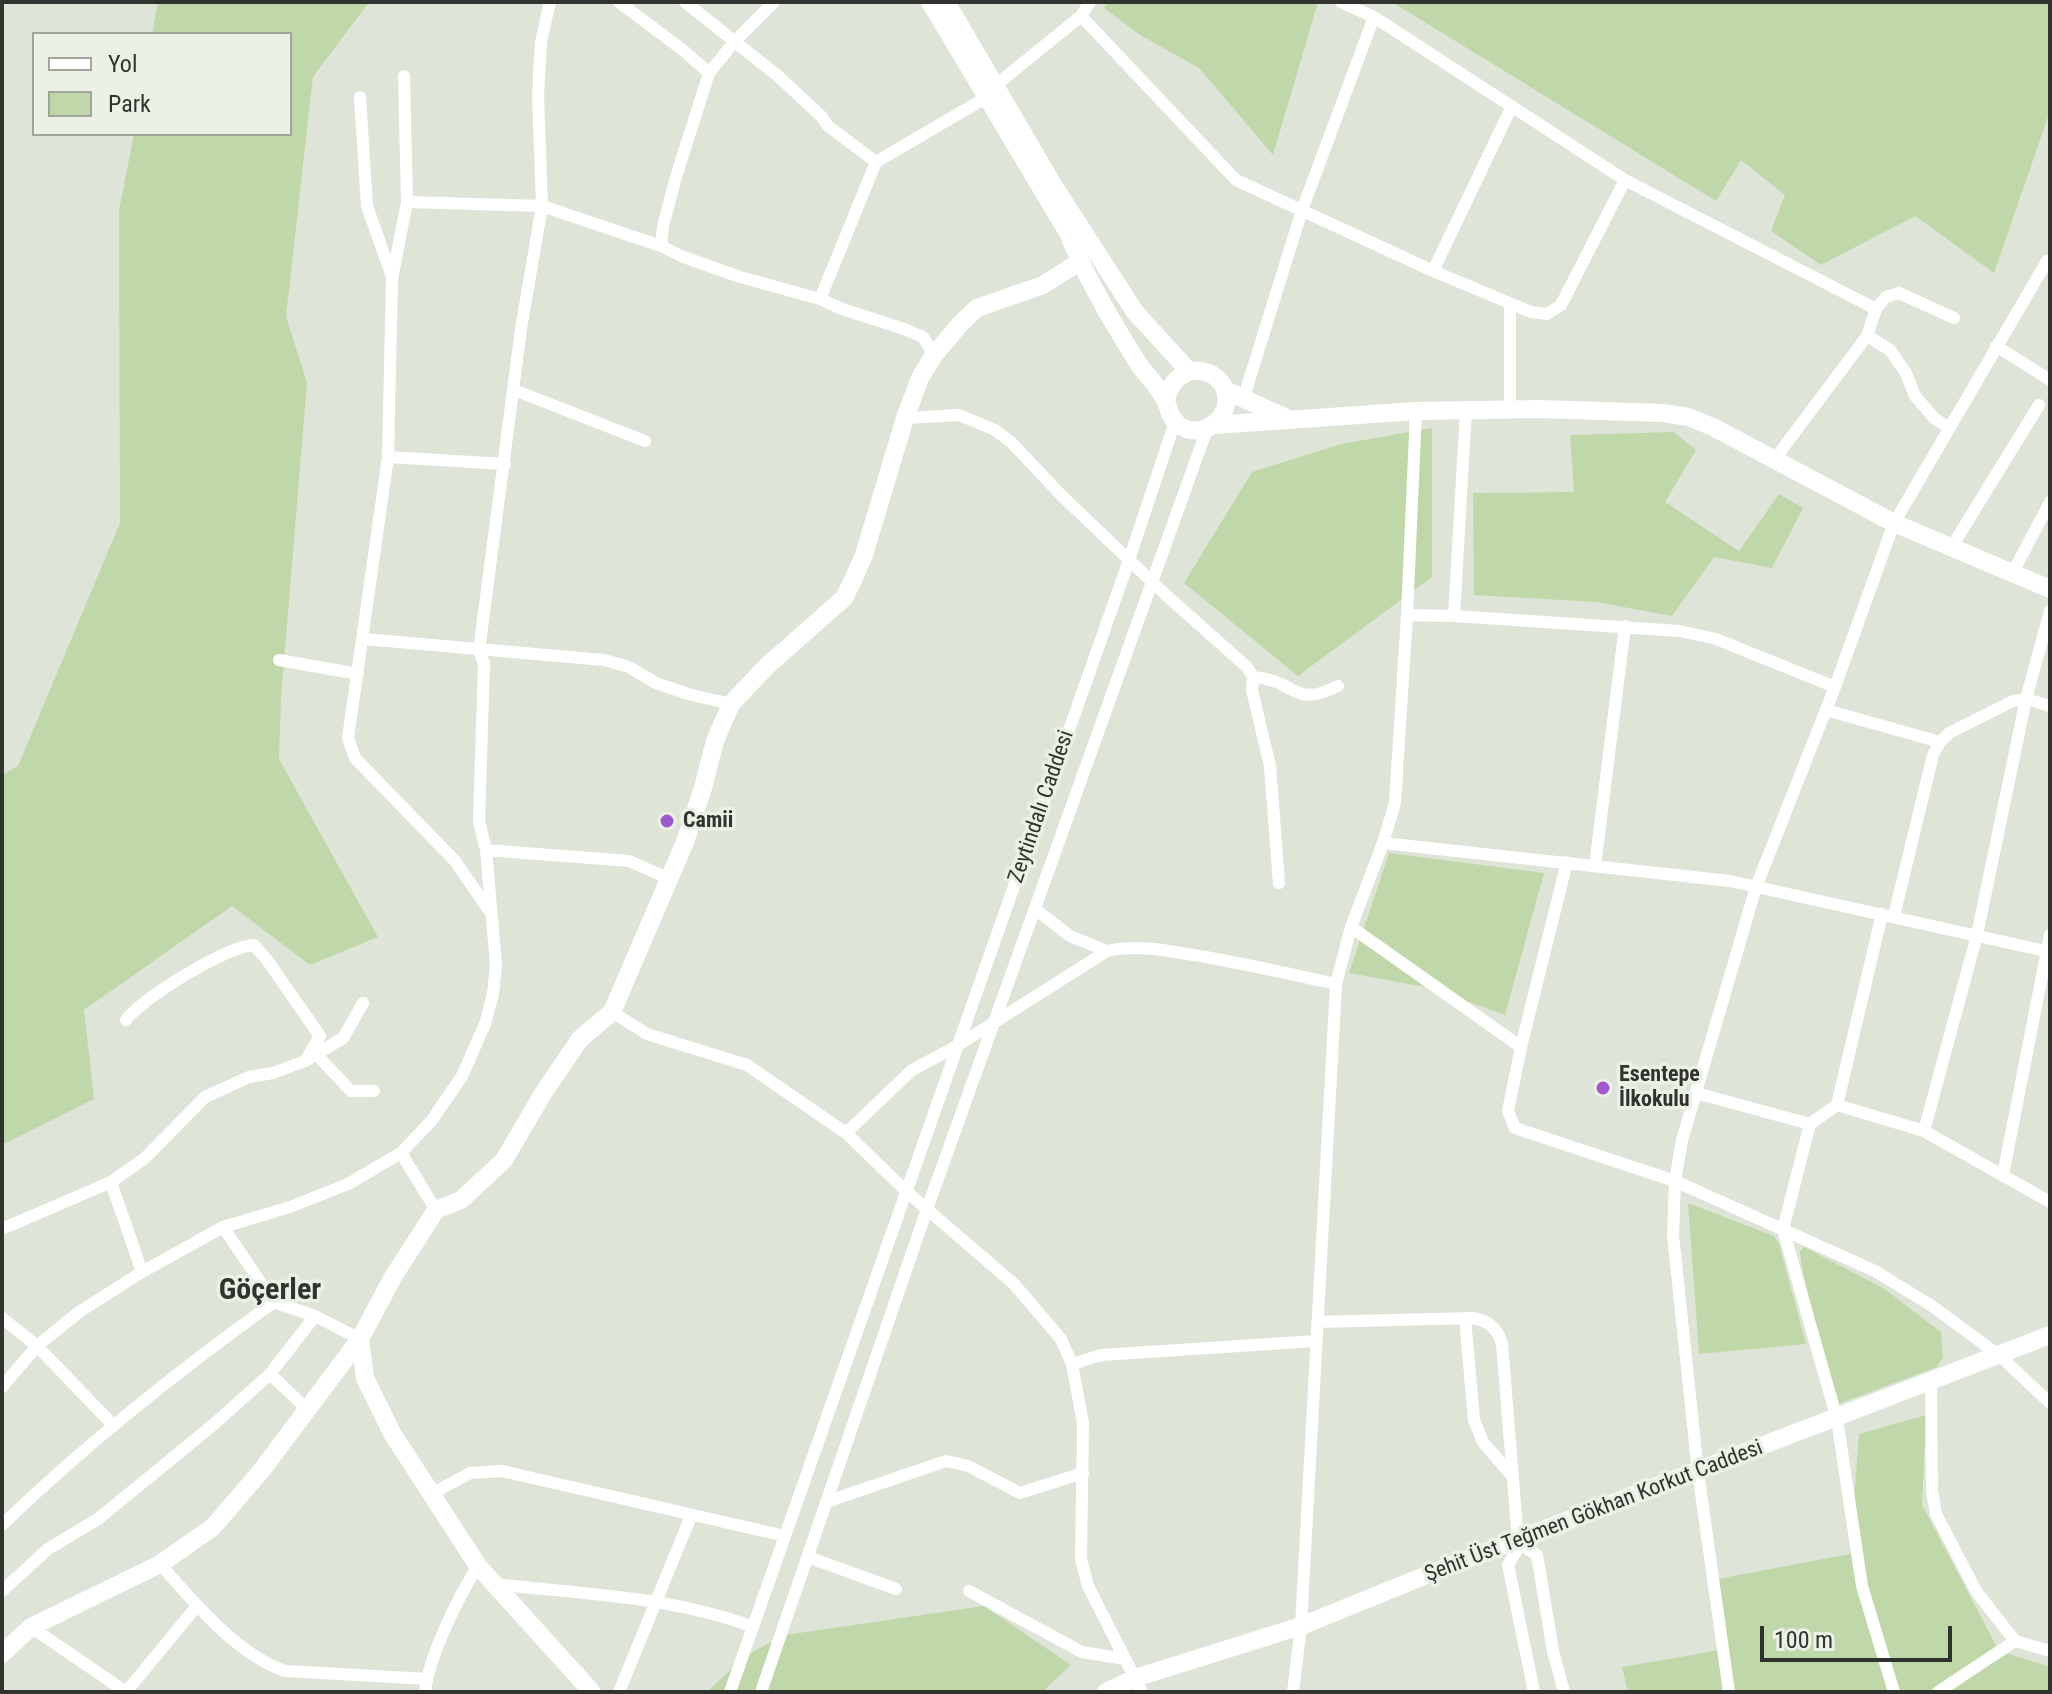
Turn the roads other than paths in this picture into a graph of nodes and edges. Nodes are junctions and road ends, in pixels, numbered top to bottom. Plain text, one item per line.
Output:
1 (550, 2) edge
2 (619, 2) edge
3 (685, 2) edge
4 (774, 2) edge
5 (930, 2) edge
6 (946, 2) edge
7 (1090, 2) edge
8 (1341, 2) edge
9 (1081, 16) junction
10 (1374, 17) junction
11 (734, 42) junction
12 (709, 73) junction
13 (404, 76) dead end
14 (991, 91) junction
15 (360, 97) dead end
16 (1512, 106) junction
17 (876, 162) junction
18 (1625, 180) junction
19 (407, 202) junction
20 (542, 206) junction
21 (1302, 210) junction
22 (661, 246) junction
23 (1079, 262) junction
24 (2050, 266) edge
25 (1433, 271) junction
26 (392, 279) junction
27 (820, 299) junction
28 (1510, 304) junction
29 (1876, 309) junction
30 (1954, 318) dead end
31 (1867, 336) junction
32 (1996, 346) junction
33 (934, 355) junction
34 (1189, 371) junction
35 (2050, 380) edge
36 (514, 390) junction
37 (1225, 390) junction
38 (1244, 397) junction
39 (1166, 400) junction
40 (2039, 405) dead end
41 (1466, 410) junction
42 (1510, 410) junction
43 (1416, 411) junction
44 (905, 418) junction
45 (1289, 419) junction
46 (1175, 422) junction
47 (1211, 427) junction
48 (1948, 427) junction
49 (645, 441) dead end
50 (388, 457) junction
51 (1774, 460) junction
52 (505, 464) junction
53 (2050, 502) edge
54 (1894, 523) junction
55 (1951, 548) junction
56 (1129, 560) junction
57 (2012, 574) junction
58 (1153, 583) junction
59 (2050, 589) edge
60 (2050, 611) edge
61 (1407, 615) junction
62 (1454, 616) junction
63 (1625, 626) junction
64 (364, 639) junction
65 (479, 651) junction
66 (279, 660) dead end
67 (358, 674) junction
68 (1253, 677) junction
69 (1338, 686) dead end
70 (1835, 687) junction
71 (2026, 699) junction
72 (731, 704) junction
73 (2050, 706) edge
74 (1826, 710) junction
75 (1940, 742) junction
76 (1383, 843) junction
77 (486, 850) junction
78 (1567, 862) junction
79 (1595, 866) junction
80 (670, 879) junction
81 (1279, 883) dead end
82 (1756, 887) junction
83 (1035, 909) junction
84 (1888, 915) junction
85 (493, 916) junction
86 (1351, 927) junction
87 (1977, 935) junction
88 (2050, 935) edge
89 (1107, 951) junction
90 (2049, 952) edge
91 (1336, 984) junction
92 (363, 1003) dead end
93 (612, 1012) junction
94 (126, 1020) dead end
95 (994, 1023) junction
96 (957, 1046) junction
97 (1521, 1047) junction
98 (311, 1058) junction
99 (374, 1091) dead end
100 (1696, 1093) junction
101 (1837, 1105) junction
102 (1810, 1124) junction
103 (1924, 1131) junction
104 (846, 1133) junction
105 (401, 1153) junction
106 (2003, 1175) junction
107 (1675, 1181) junction
108 (111, 1182) junction
109 (907, 1192) junction
110 (2050, 1202) edge
111 (927, 1209) junction
112 (436, 1210) junction
113 (223, 1227) junction
114 (2, 1229) edge
115 (1783, 1229) junction
116 (142, 1272) junction
117 (274, 1302) junction
118 (315, 1316) junction
119 (2, 1318) edge
120 (1465, 1318) junction
121 (1317, 1322) junction
122 (2050, 1335) edge
123 (360, 1339) junction
124 (1316, 1341) junction
125 (37, 1346) junction
126 (2000, 1356) junction
127 (1072, 1364) junction
128 (270, 1374) junction
129 (1931, 1383) junction
130 (2, 1387) edge
131 (2047, 1394) edge
132 (308, 1410) junction
133 (1837, 1419) junction
134 (113, 1425) junction
135 (1698, 1472) junction
136 (1083, 1473) junction
137 (1513, 1477) junction
138 (433, 1493) junction
139 (826, 1502) junction
140 (691, 1516) junction
141 (2, 1525) edge
142 (785, 1536) junction
143 (1519, 1542) junction
144 (808, 1557) junction
145 (160, 1564) junction
146 (478, 1566) junction
147 (494, 1584) junction
148 (896, 1589) dead end
149 (2, 1591) edge
150 (969, 1591) dead end
151 (655, 1603) junction
152 (197, 1606) junction
153 (1301, 1626) junction
154 (31, 1627) junction
155 (753, 1627) junction
156 (2015, 1641) junction
157 (2050, 1651) edge
158 (2, 1654) edge
159 (1125, 1659) junction
160 (426, 1685) edge
161 (1138, 1685) edge
162 (126, 1692) edge
163 (592, 1692) edge
164 (619, 1692) edge
165 (730, 1692) edge
166 (761, 1692) edge
167 (1106, 1692) edge
168 (1293, 1692) edge
169 (1534, 1692) edge
170 (1564, 1692) edge
171 (1729, 1692) edge
172 (1894, 1692) edge
173 (1938, 1692) edge

1 - 20 street
2 - 12 street
3 - 11 street
4 - 11 street
5 - 14 street
6 - 14 street
7 - 9 street
8 - 10 street
9 - 14 street
9 - 21 street
10 - 16 street
10 - 21 street
11 - 12 street
11 - 17 street
12 - 22 street
13 - 19 street
14 - 17 street
14 - 23 street
14 - 34 street
15 - 26 street
16 - 18 street
16 - 25 street
17 - 27 street
18 - 28 street
18 - 29 street
19 - 20 street
19 - 26 street
20 - 22 street
20 - 36 street
21 - 25 street
21 - 38 street
22 - 27 street
23 - 33 street
23 - 39 street
24 - 32 street
25 - 28 street
26 - 50 street
27 - 33 street
28 - 42 street
29 - 30 street
29 - 31 street
31 - 48 street
31 - 51 street
32 - 35 street
32 - 48 street
33 - 44 street
34 - 37 street
34 - 39 street
36 - 49 street
36 - 52 street
37 - 38 street
37 - 47 street
38 - 45 street
39 - 46 street
40 - 55 street
41 - 42 street
41 - 43 street
41 - 62 street
42 - 51 street
43 - 45 street
43 - 61 street
44 - 56 street
44 - 72 street
45 - 47 street
46 - 47 street
46 - 56 street, Zeytindalı Caddesi
47 - 58 street
48 - 54 street
50 - 52 street
50 - 64 street
51 - 54 street
52 - 65 street
53 - 57 street
54 - 55 street
54 - 70 street
55 - 57 street
56 - 58 street
56 - 96 street, Zeytindalı Caddesi
57 - 59 street
58 - 68 street
58 - 83 street
60 - 71 street
61 - 62 street
61 - 76 street
62 - 63 street
63 - 70 street
63 - 79 street
64 - 65 street
64 - 67 street
65 - 72 street
65 - 77 street
66 - 67 street
67 - 85 street
68 - 69 street
68 - 81 street
70 - 74 street
71 - 73 street
71 - 75 street
71 - 87 street
72 - 80 street
74 - 75 street
74 - 82 street
75 - 84 street
76 - 78 street
76 - 86 street
77 - 80 street
77 - 85 street
78 - 79 street
78 - 97 street
79 - 82 street
80 - 93 street
82 - 84 street
82 - 100 street
83 - 89 street
83 - 95 street
84 - 87 street
84 - 101 street
85 - 105 street
86 - 91 street
86 - 97 street
87 - 90 street
87 - 103 street
88 - 90 street
89 - 91 street
89 - 95 street
90 - 106 street
91 - 121 street
92 - 98 street
93 - 104 street
93 - 112 street
94 - 98 street
95 - 96 street
95 - 111 street
96 - 104 street
96 - 109 street, Zeytindalı Caddesi
97 - 107 street
98 - 99 street
98 - 108 street
100 - 102 street
100 - 107 street
101 - 102 street
101 - 103 street
102 - 115 street
103 - 106 street
104 - 109 street
105 - 112 street
105 - 113 street
106 - 110 street
107 - 115 street
107 - 135 street
108 - 114 street
108 - 116 street
109 - 111 street
109 - 142 street, Zeytindalı Caddesi
111 - 127 street
111 - 139 street
112 - 123 street
113 - 116 street
113 - 117 street
115 - 126 street
115 - 133 street
116 - 125 street
117 - 118 street
117 - 134 street
118 - 123 street
118 - 128 street
119 - 125 street
120 - 121 street
120 - 137 street
120 - 137 street
121 - 124 street
122 - 126 street, Şehit Üst Teğmen Gökhan Korkut Caddesi
123 - 132 street
123 - 138 street
124 - 127 street
124 - 153 street
125 - 130 street
125 - 134 street
126 - 129 street, Şehit Üst Teğmen Gökhan Korkut Caddesi
126 - 131 street
127 - 136 street
128 - 132 street
128 - 149 street
129 - 133 street, Şehit Üst Teğmen Gökhan Korkut Caddesi
129 - 156 street
132 - 145 street
133 - 135 street, Şehit Üst Teğmen Gökhan Korkut Caddesi
133 - 172 street
134 - 141 street
135 - 143 street, Şehit Üst Teğmen Gökhan Korkut Caddesi
135 - 171 street
136 - 139 street
136 - 159 street
137 - 143 street
138 - 140 street
138 - 146 street
139 - 144 street
140 - 142 street
140 - 151 street
142 - 155 street, Zeytindalı Caddesi
143 - 153 street, Şehit Üst Teğmen Gökhan Korkut Caddesi
143 - 169 street
143 - 170 street
144 - 148 street
144 - 166 street
145 - 152 street
145 - 154 street
146 - 147 street
146 - 160 street
147 - 151 street
147 - 163 street
150 - 159 street
151 - 155 street
151 - 164 street
152 - 160 street
152 - 162 street
153 - 161 street, Şehit Üst Teğmen Gökhan Korkut Caddesi
153 - 168 street
154 - 158 street
154 - 162 street
155 - 165 street, Zeytindalı Caddesi
156 - 157 street
156 - 173 street
159 - 161 street
161 - 167 street, Şehit Üst Teğmen Gökhan Korkut Caddesi

